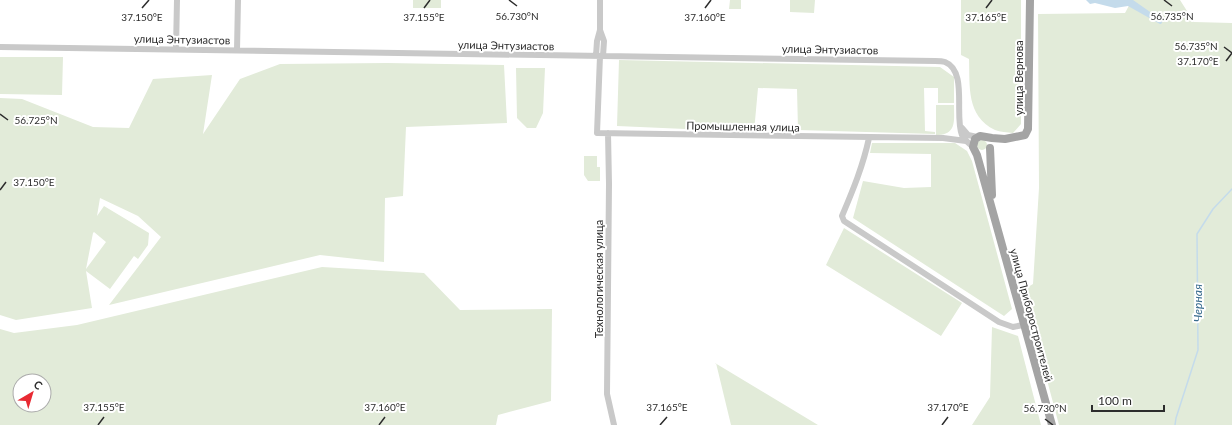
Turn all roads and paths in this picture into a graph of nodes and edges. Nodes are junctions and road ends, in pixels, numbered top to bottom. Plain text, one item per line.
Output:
1 (177, 0) edge
2 (238, 0) edge
3 (600, 0) edge
4 (1030, 0) edge
5 (0, 47) edge
6 (176, 49) junction
7 (237, 50) junction
8 (600, 56) junction
9 (959, 123) junction
10 (608, 133) junction
11 (977, 137) junction
12 (870, 138) junction
13 (987, 138) junction
14 (1005, 138) junction
15 (966, 140) junction
16 (990, 147) junction
17 (974, 149) junction
18 (992, 210) junction
19 (1023, 325) junction
20 (614, 425) edge
21 (1052, 425) edge

1 - 6 street
2 - 7 street
3 - 8 street
4 - 14 main road, улица Вернова
5 - 6 street, улица Энтузиастов
6 - 7 street, улица Энтузиастов
7 - 8 street, улица Энтузиастов
8 - 9 street, улица Энтузиастов
8 - 10 street
9 - 11 street
9 - 15 street, улица Энтузиастов
10 - 12 street, Промышленная улица
10 - 20 street, Технологическая улица
11 - 13 main road
11 - 17 main road
12 - 15 street, Промышленная улица
12 - 19 street
13 - 14 main road, улица Вернова
13 - 16 main road
14 - 16 main road, улица Вернова
15 - 17 street, улица Энтузиастов
16 - 17 main road
16 - 18 main road, улица Приборостроителей
17 - 18 main road, улица Приборостроителей
18 - 19 main road, улица Приборостроителей
19 - 21 main road, улица Приборостроителей

